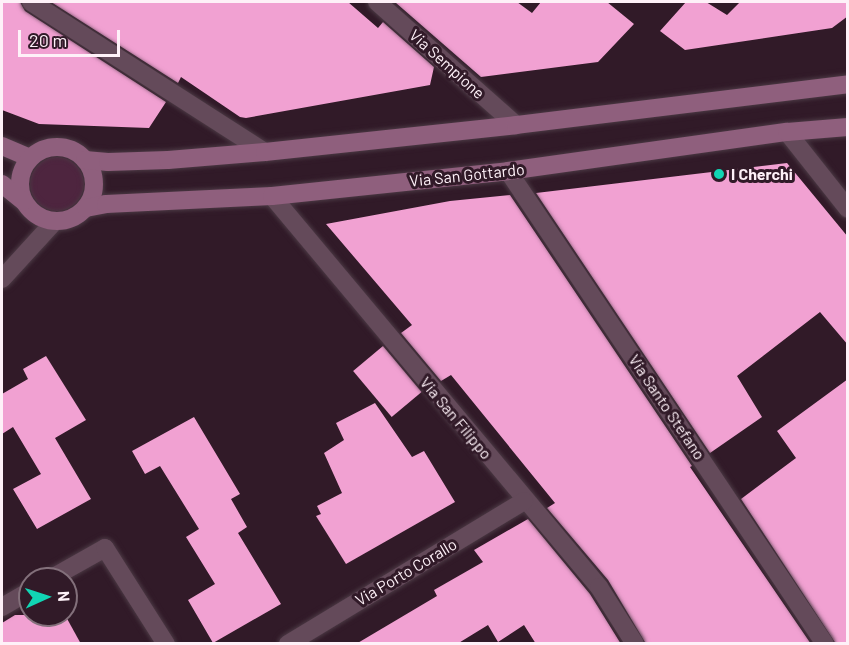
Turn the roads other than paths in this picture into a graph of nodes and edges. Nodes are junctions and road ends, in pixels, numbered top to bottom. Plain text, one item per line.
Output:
1 (31, 2) edge
2 (378, 2) edge
3 (848, 84) edge
4 (516, 125) junction
5 (848, 127) edge
6 (787, 132) junction
7 (2, 146) edge
8 (265, 152) junction
9 (30, 158) junction
10 (85, 160) junction
11 (508, 171) junction
12 (2, 184) edge
13 (272, 196) junction
14 (24, 202) junction
15 (86, 208) junction
16 (848, 209) edge
17 (54, 222) junction
18 (2, 279) edge
19 (525, 501) junction
20 (71, 567) edge
21 (18, 598) edge
22 (2, 607) edge
23 (166, 644) edge
24 (288, 644) edge
25 (635, 644) edge
26 (825, 644) edge

1 - 8 street
2 - 4 street, Via Sempione
3 - 4 main road
4 - 8 main road
5 - 6 main road, Via San Gottardo
6 - 11 main road, Via San Gottardo
6 - 16 street
7 - 9 main road
8 - 10 main road
9 - 10 main road
9 - 14 main road
10 - 15 main road
11 - 13 main road, Via San Gottardo
11 - 26 street, Via Santo Stefano
12 - 14 main road
13 - 15 main road, Via San Gottardo
13 - 19 street, Via San Filippo
14 - 17 main road
15 - 17 main road
17 - 18 street
19 - 24 street, Via Porto Corallo
19 - 25 street, Via San Filippo
20 - 23 street
21 - 22 street

